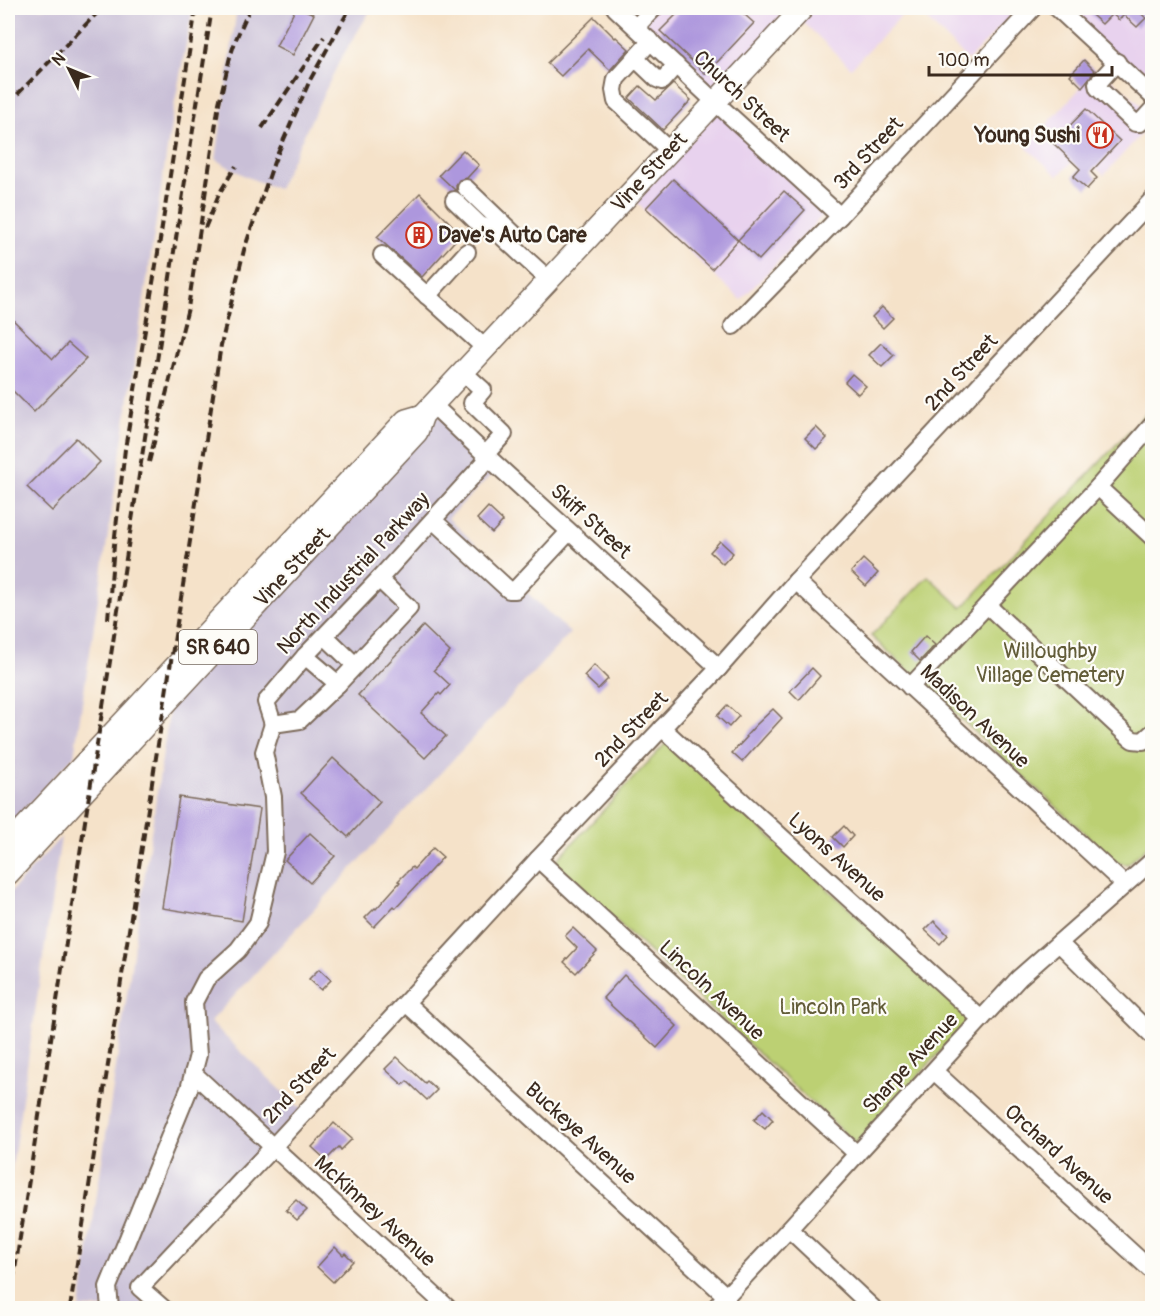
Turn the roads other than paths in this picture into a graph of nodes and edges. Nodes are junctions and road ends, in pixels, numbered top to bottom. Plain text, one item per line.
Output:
1 (615, 8) edge
2 (654, 8) edge
3 (1033, 8) edge
4 (1057, 8) edge
5 (796, 10) edge
6 (636, 27) junction
7 (651, 41) junction
8 (635, 58) junction
9 (1117, 62) junction
10 (676, 65) junction
11 (1152, 96) edge
12 (715, 102) junction
13 (1152, 110) edge
14 (669, 150) junction
15 (466, 188) dead end
16 (454, 200) dead end
17 (1152, 200) edge
18 (840, 216) junction
19 (467, 252) dead end
20 (382, 255) dead end
21 (552, 276) junction
22 (427, 296) junction
23 (733, 326) dead end
24 (484, 348) junction
25 (463, 372) junction
26 (428, 410) junction
27 (1152, 424) edge
28 (487, 457) junction
29 (1098, 487) junction
30 (433, 520) junction
31 (569, 532) junction
32 (1152, 537) edge
33 (379, 579) junction
34 (796, 581) junction
35 (987, 605) junction
36 (325, 636) junction
37 (305, 656) junction
38 (355, 665) junction
39 (719, 668) junction
40 (338, 684) junction
41 (910, 687) junction
42 (273, 724) junction
43 (662, 728) junction
44 (1152, 733) edge
45 (8, 845) edge
46 (538, 859) junction
47 (1152, 861) edge
48 (8, 874) edge
49 (1124, 885) junction
50 (1059, 944) junction
51 (405, 1003) junction
52 (981, 1019) junction
53 (1152, 1035) edge
54 (934, 1071) junction
55 (193, 1073) junction
56 (272, 1148) junction
57 (857, 1154) junction
58 (789, 1229) junction
59 (1152, 1271) edge
60 (720, 1302) edge
61 (110, 1308) edge
62 (163, 1308) edge
63 (448, 1308) edge
64 (873, 1308) edge

1 - 6 street, Church Street
2 - 6 street
3 - 18 street, 3rd Street
4 - 9 street
5 - 12 main road, Vine Street / SR 640
6 - 7 street, Church Street
7 - 8 street
7 - 10 street, Church Street
8 - 10 street
8 - 14 street
9 - 11 street
9 - 13 street
10 - 12 street, Church Street
12 - 14 main road, Vine Street / SR 640
12 - 18 street, Church Street
14 - 21 main road, Vine Street / SR 640
15 - 21 street
16 - 21 street
17 - 34 street, 2nd Street
18 - 23 street, 3rd Street
19 - 22 street
20 - 22 street
21 - 24 main road, Vine Street / SR 640
22 - 24 street
24 - 25 main road, Vine Street / SR 640
25 - 26 main road, Vine Street / SR 640
25 - 28 street, North Industrial Parkway
26 - 28 street, Skiff Street
26 - 45 main road, Vine Street / SR 640
26 - 48 main road, Vine Street / SR 640
27 - 29 street
28 - 30 street, North Industrial Parkway
28 - 31 street, Skiff Street
29 - 32 street
29 - 35 street
30 - 31 street
30 - 33 street, North Industrial Parkway
31 - 39 street, Skiff Street
33 - 36 street, North Industrial Parkway
33 - 38 street
34 - 39 street, 2nd Street
34 - 41 street, Madison Avenue
35 - 41 street
35 - 44 street
36 - 37 street, North Industrial Parkway
36 - 38 street
37 - 40 street
37 - 42 street, North Industrial Parkway
38 - 40 street
39 - 43 street, 2nd Street
40 - 42 street
41 - 49 street, Madison Avenue
42 - 55 street
43 - 46 street, 2nd Street
43 - 52 street, Lyons Avenue
46 - 51 street, 2nd Street
46 - 57 street, Lincoln Avenue
47 - 49 street, Sharpe Avenue
49 - 50 street, Sharpe Avenue
50 - 52 street, Sharpe Avenue
50 - 53 street
51 - 56 street, 2nd Street
51 - 60 street, Buckeye Avenue
52 - 54 street, Sharpe Avenue
54 - 57 street, Sharpe Avenue
54 - 59 street, Orchard Avenue
55 - 56 street, McKinney Avenue
55 - 61 street
56 - 62 street, 2nd Street
56 - 63 street, McKinney Avenue
57 - 58 street, Sharpe Avenue
58 - 60 street, Sharpe Avenue
58 - 64 street

